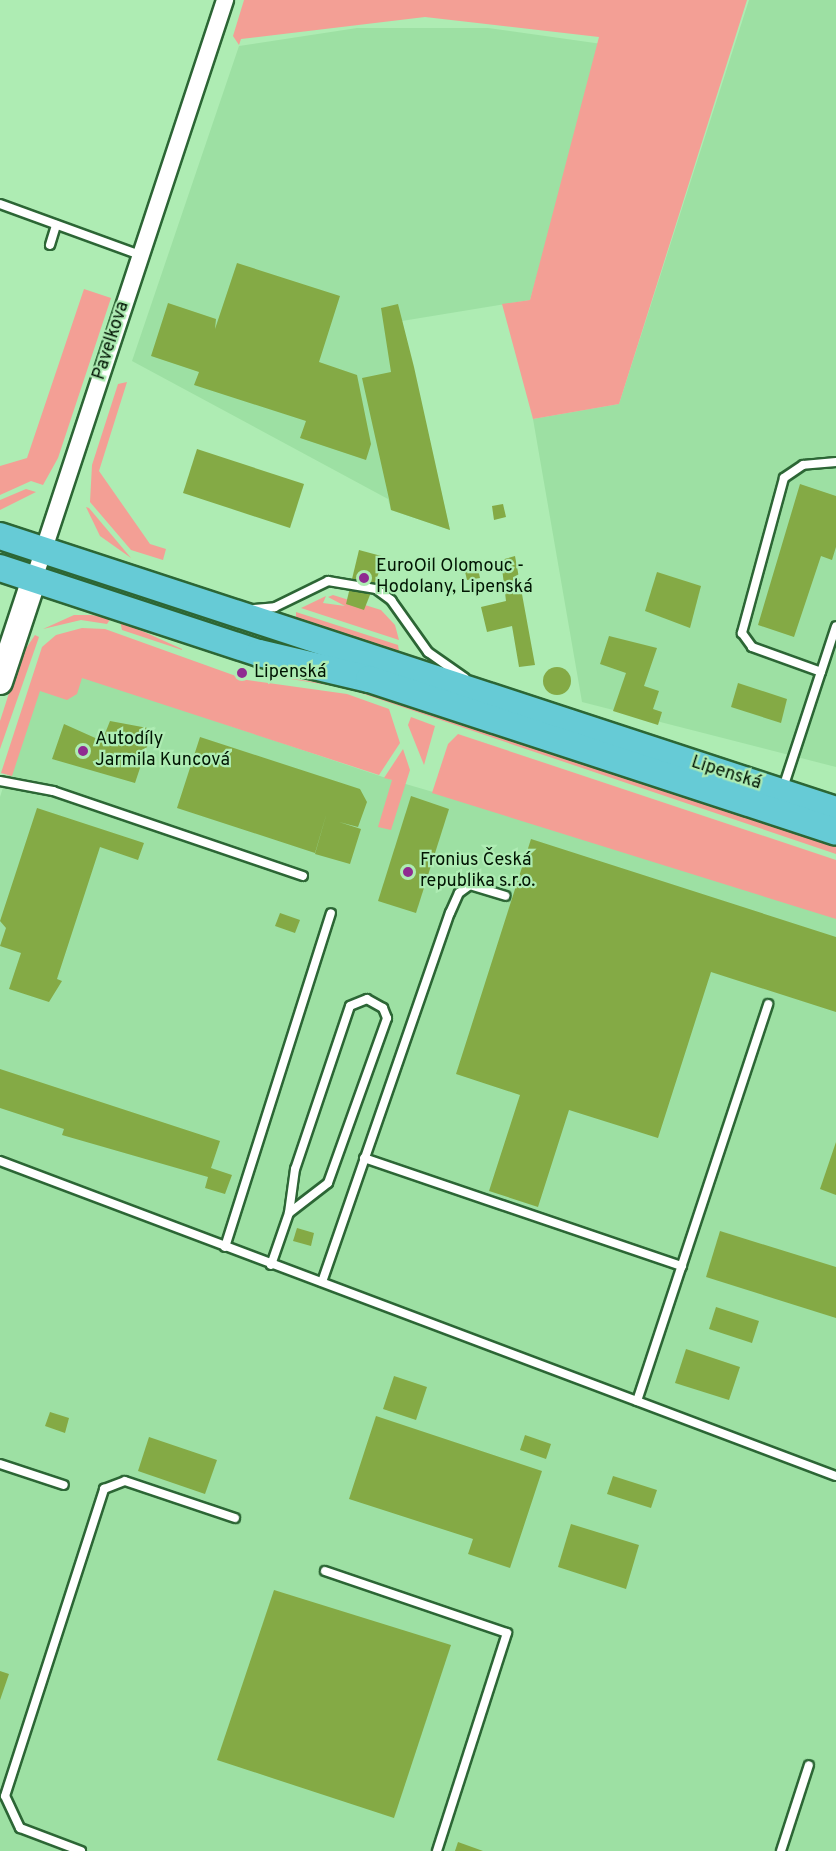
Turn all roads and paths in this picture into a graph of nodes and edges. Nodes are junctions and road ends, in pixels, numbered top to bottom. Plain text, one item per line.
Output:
1 (225, 0) edge
2 (0, 204) edge
3 (56, 225) junction
4 (50, 245) dead end
5 (140, 255) junction
6 (836, 462) edge
7 (0, 536) edge
8 (43, 550) junction
9 (0, 568) edge
10 (34, 579) junction
11 (223, 609) junction
12 (836, 626) edge
13 (821, 672) junction
14 (0, 682) edge
15 (501, 700) junction
16 (0, 781) edge
17 (781, 792) junction
18 (836, 810) edge
19 (836, 832) edge
20 (303, 876) dead end
21 (505, 896) dead end
22 (331, 913) dead end
23 (768, 1004) dead end
24 (364, 1158) junction
25 (0, 1161) edge
26 (289, 1213) junction
27 (225, 1247) junction
28 (271, 1265) junction
29 (682, 1266) junction
30 (322, 1282) junction
31 (637, 1401) junction
32 (0, 1464) edge
33 (836, 1476) edge
34 (64, 1485) dead end
35 (235, 1518) dead end
36 (325, 1571) dead end
37 (809, 1765) dead end
38 (81, 1851) edge
39 (437, 1851) edge
40 (781, 1851) edge

1 - 5 street, Pavelkova
2 - 3 lane
3 - 4 lane
3 - 5 lane
5 - 8 street, Pavelkova
6 - 13 lane
7 - 8 main road, Lipenská
8 - 10 street, Pavelkova
8 - 11 main road, Lipenská
9 - 10 main road, Lipenská
10 - 14 street, Pavelkova
10 - 19 main road, Lipenská
11 - 15 main road, Lipenská
11 - 15 lane
12 - 13 lane
13 - 17 lane
15 - 17 main road, Lipenská
16 - 20 lane
17 - 18 main road, Lipenská
21 - 24 lane
22 - 27 lane
23 - 29 lane
24 - 29 lane
24 - 30 lane
25 - 27 lane
26 - 26 lane
26 - 28 lane
27 - 28 lane
28 - 30 lane
29 - 31 lane
30 - 31 lane
31 - 33 lane
32 - 34 lane
35 - 38 lane
36 - 39 lane
37 - 40 lane

